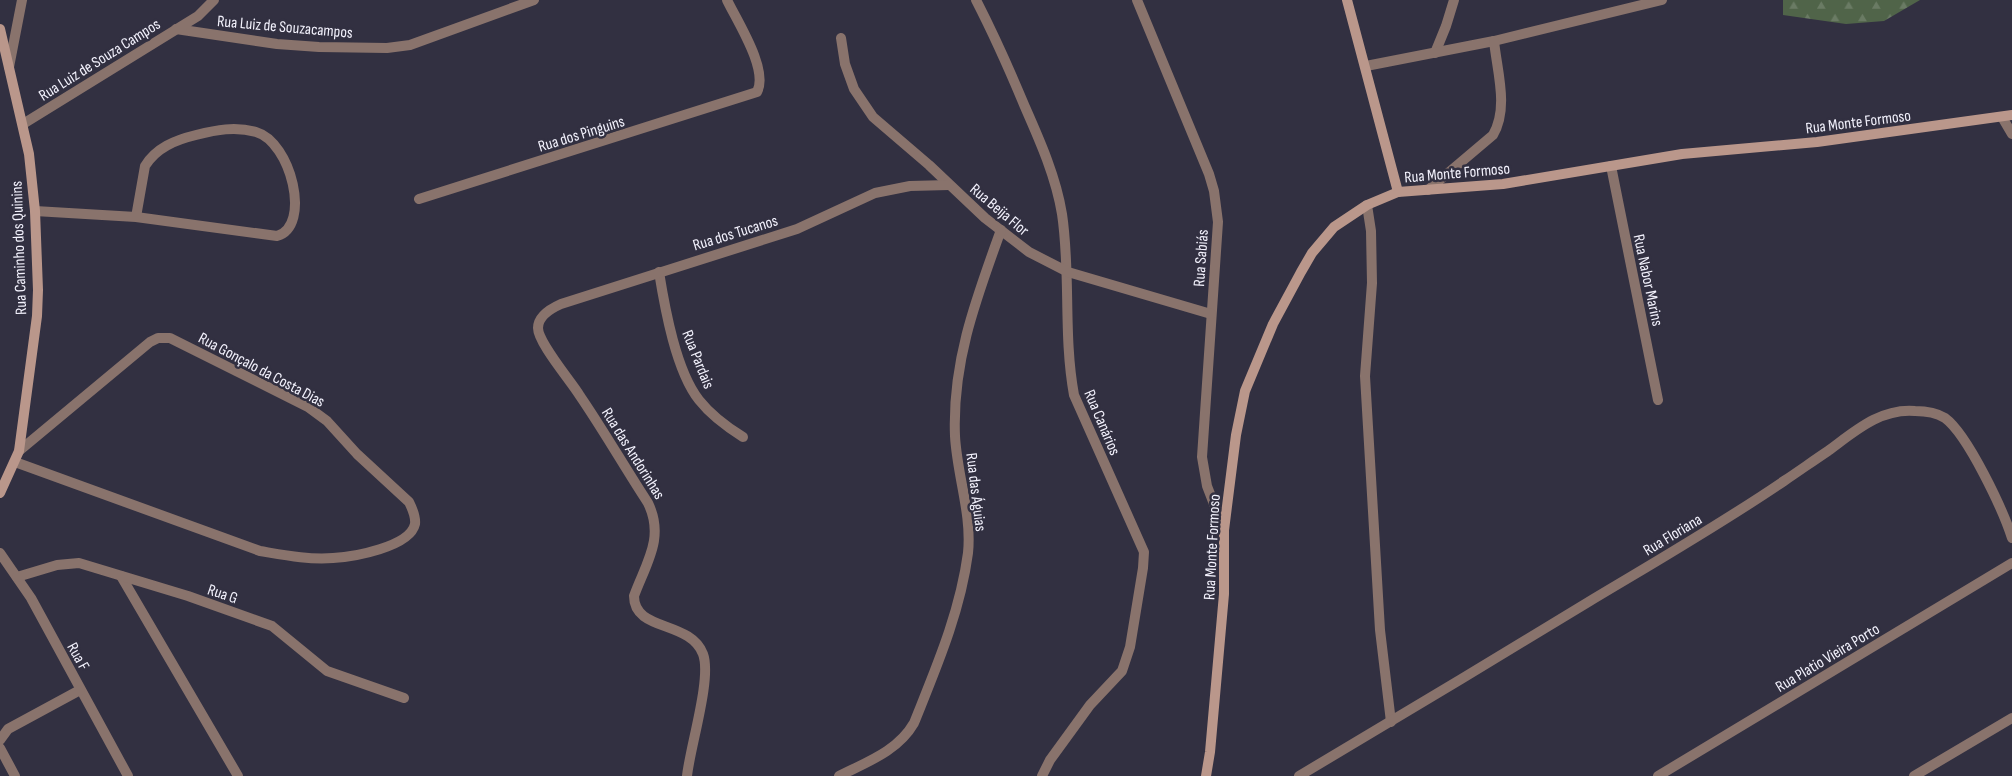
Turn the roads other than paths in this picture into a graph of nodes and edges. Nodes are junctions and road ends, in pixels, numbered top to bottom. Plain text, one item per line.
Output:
1 (22, 0) edge
2 (214, 0) edge
3 (534, 0) edge
4 (727, 0) edge
5 (976, 0) edge
6 (1137, 0) edge
7 (1347, 0) edge
8 (1454, 0) edge
9 (1662, 0) edge
10 (0, 29) edge
11 (176, 29) junction
12 (841, 38) dead end
13 (1494, 41) junction
14 (1435, 53) junction
15 (1366, 66) junction
16 (9, 68) junction
17 (2007, 116) edge
18 (23, 124) junction
19 (2012, 134) edge
20 (1611, 166) junction
21 (949, 185) junction
22 (1428, 190) junction
23 (1398, 192) junction
24 (420, 200) dead end
25 (1367, 205) junction
26 (35, 211) junction
27 (136, 217) junction
28 (1001, 230) junction
29 (659, 272) junction
30 (1068, 272) junction
31 (1211, 314) junction
32 (538, 326) joint
33 (1658, 400) dead end
34 (742, 437) dead end
35 (19, 451) junction
36 (15, 462) junction
37 (0, 493) edge
38 (1224, 530) junction
39 (2012, 538) edge
40 (0, 553) edge
41 (2012, 563) edge
42 (122, 576) junction
43 (17, 577) junction
44 (80, 690) junction
45 (404, 698) dead end
46 (2012, 718) edge
47 (1391, 722) junction
48 (0, 740) edge
49 (0, 748) edge
50 (14, 776) edge
51 (128, 776) edge
52 (238, 776) edge
53 (686, 776) edge
54 (840, 776) edge
55 (1042, 776) edge
56 (1206, 776) edge
57 (1299, 776) edge
58 (1658, 776) edge
59 (1914, 776) edge

1 - 16 street
2 - 11 street, Rua Luiz de Souza Campos
3 - 11 street, Rua Luiz de Souzacampos
4 - 24 street, Rua dos Pinguins
5 - 30 street, Rua Canários
6 - 31 street, Rua Sabiás
7 - 15 street
8 - 14 street
9 - 13 street
10 - 16 street, Rua Caminho dos Quinins
11 - 18 street, Rua Luiz de Souza Campos
12 - 21 street, Rua Beija Flor
13 - 14 street
13 - 22 street
14 - 15 street
15 - 23 street
16 - 18 street, Rua Caminho dos Quinins
17 - 19 street
17 - 20 street, Rua Monte Formoso
18 - 26 street, Rua Caminho dos Quinins
20 - 22 street, Rua Monte Formoso
20 - 33 street, Rua Nabor Marins
21 - 28 street, Rua Beija Flor
21 - 29 street, Rua dos Tucanos
22 - 23 street, Rua Monte Formoso
23 - 25 street, Rua Monte Formoso
25 - 38 street, Rua Monte Formoso
25 - 47 street
26 - 27 street
26 - 35 street, Rua Caminho dos Quinins
27 - 27 street
28 - 30 street, Rua Beija Flor
28 - 54 street, Rua das Águias
29 - 32 street, Rua dos Tucanos
29 - 34 street, Rua Pardais
30 - 31 street, Rua Beija Flor
30 - 55 street, Rua Canários
31 - 38 street, Rua Sabiás
32 - 53 street, Rua das Andorinhas
35 - 36 street, Rua Caminho dos Quinins
35 - 36 street, Rua Gonçalo da Costa Dias
36 - 37 street, Rua Caminho dos Quinins
38 - 56 street, Rua Monte Formoso
39 - 47 street, Rua Floriana
40 - 43 street, Rua F
41 - 58 street, Rua Platio Vieira Porto
42 - 43 street, Rua G
42 - 45 street, Rua G
42 - 52 street
43 - 44 street, Rua F
44 - 48 street
44 - 51 street, Rua F
46 - 59 street
47 - 57 street, Rua Floriana
49 - 50 street

